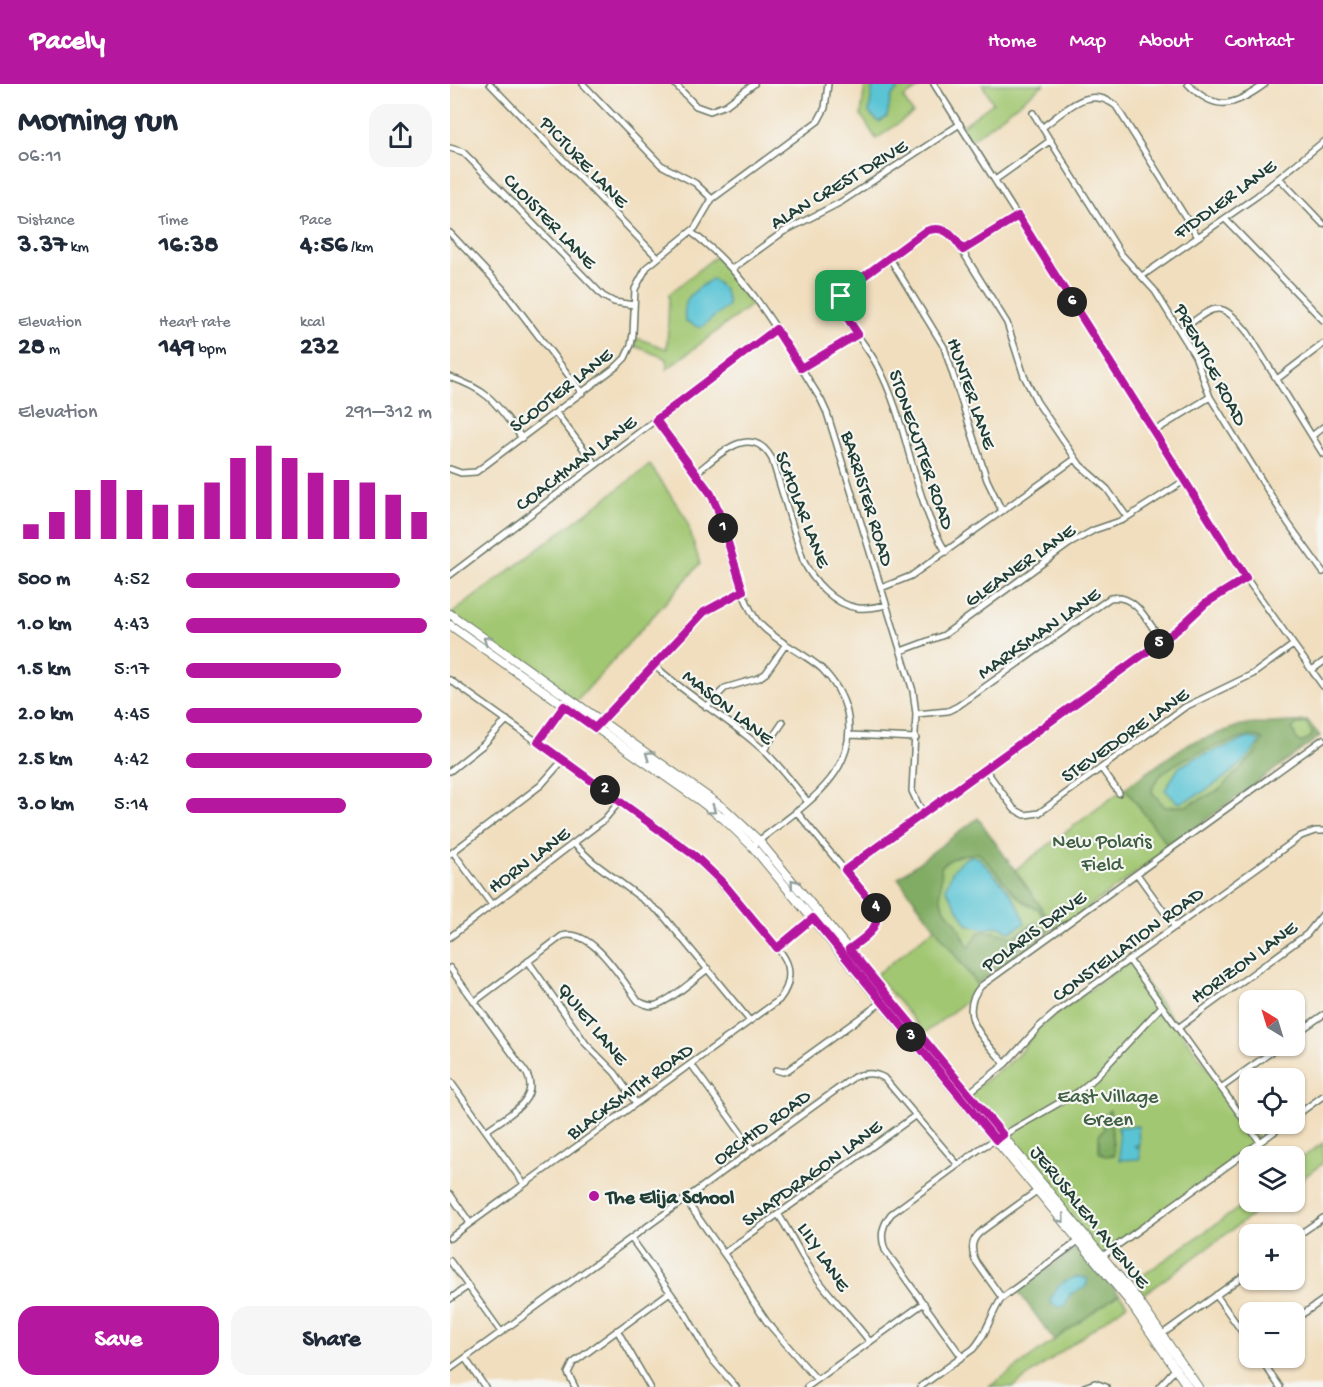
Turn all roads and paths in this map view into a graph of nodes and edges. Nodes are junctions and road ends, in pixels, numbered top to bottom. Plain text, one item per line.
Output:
1 (490, 84) edge
2 (583, 84) edge
3 (675, 84) edge
4 (754, 84) edge
5 (828, 84) edge
6 (934, 84) edge
7 (1188, 84) edge
8 (1264, 84) edge
9 (1034, 113) dead end
10 (960, 124) junction
11 (1043, 127) junction
12 (1050, 140) junction
13 (1323, 142) edge
14 (450, 148) edge
15 (1279, 178) junction
16 (995, 180) junction
17 (712, 199) junction
18 (1018, 216) junction
19 (1225, 219) junction
20 (1323, 224) edge
21 (691, 231) junction
22 (450, 233) edge
23 (1198, 237) junction
24 (963, 250) junction
25 (889, 257) junction
26 (658, 258) junction
27 (732, 269) junction
28 (1142, 276) junction
29 (634, 305) junction
30 (1323, 320) edge
31 (776, 329) junction
32 (1180, 331) junction
33 (858, 334) junction
34 (1323, 344) edge
35 (801, 368) junction
36 (450, 377) edge
37 (1277, 379) junction
38 (582, 393) junction
39 (1210, 398) junction
40 (556, 413) junction
41 (656, 420) junction
42 (1323, 427) edge
43 (1153, 432) junction
44 (1312, 436) junction
45 (522, 438) junction
46 (1323, 454) edge
47 (1075, 459) junction
48 (596, 465) junction
49 (450, 469) edge
50 (696, 473) junction
51 (1184, 481) junction
52 (1002, 511) junction
53 (1127, 517) junction
54 (946, 552) junction
55 (1323, 572) edge
56 (450, 575) edge
57 (1246, 578) junction
58 (881, 588) junction
59 (743, 591) junction
60 (886, 605) junction
61 (450, 614) edge
62 (450, 625) edge
63 (1162, 641) junction
64 (786, 644) junction
65 (1293, 645) junction
66 (901, 651) junction
67 (1323, 662) edge
68 (654, 665) junction
69 (1312, 670) junction
70 (450, 680) edge
71 (1323, 686) edge
72 (567, 702) junction
73 (706, 707) junction
74 (916, 714) junction
75 (507, 720) junction
76 (783, 722) dead end
77 (598, 724) junction
78 (850, 735) junction
79 (916, 738) junction
80 (1323, 739) edge
81 (538, 742) junction
82 (764, 750) junction
83 (563, 760) junction
84 (1101, 768) junction
85 (985, 769) junction
86 (450, 770) edge
87 (1119, 793) dead end
88 (620, 801) junction
89 (807, 801) junction
90 (795, 811) junction
91 (924, 812) junction
92 (1323, 831) edge
93 (755, 843) junction
94 (574, 844) junction
95 (451, 853) edge
96 (845, 870) junction
97 (1137, 874) junction
98 (492, 905) junction
99 (1323, 915) edge
100 (816, 916) junction
101 (1175, 927) junction
102 (450, 937) edge
103 (777, 948) junction
104 (846, 952) junction
105 (1129, 960) junction
106 (528, 961) junction
107 (450, 968) edge
108 (708, 969) junction
109 (885, 1000) junction
110 (474, 1002) junction
111 (1162, 1006) junction
112 (1323, 1014) edge
113 (750, 1021) junction
114 (1305, 1027) edge
115 (1178, 1028) junction
116 (1266, 1056) edge
117 (691, 1064) junction
118 (1005, 1064) junction
119 (776, 1070) dead end
120 (450, 1081) edge
121 (1221, 1088) junction
122 (965, 1096) junction
123 (1323, 1096) edge
124 (636, 1103) junction
125 (1305, 1109) edge
126 (916, 1115) junction
127 (486, 1131) junction
128 (1271, 1134) edge
129 (999, 1138) junction
130 (1260, 1142) junction
131 (753, 1150) junction
132 (958, 1166) junction
133 (524, 1184) junction
134 (1045, 1185) junction
135 (1037, 1190) junction
136 (450, 1194) edge
137 (685, 1200) junction
138 (778, 1214) junction
139 (1323, 1218) edge
140 (470, 1223) junction
141 (1305, 1230) edge
142 (1086, 1235) junction
143 (450, 1238) edge
144 (631, 1238) junction
145 (1078, 1240) junction
146 (724, 1253) junction
147 (1099, 1259) junction
148 (450, 1261) edge
149 (1239, 1279) edge
150 (468, 1286) junction
151 (670, 1292) junction
152 (1216, 1295) junction
153 (1002, 1298) junction
154 (450, 1299) edge
155 (1323, 1300) edge
156 (924, 1303) junction
157 (1305, 1312) edge
158 (1239, 1327) edge
159 (618, 1330) junction
160 (501, 1332) junction
161 (1159, 1337) junction
162 (870, 1342) junction
163 (962, 1357) junction
164 (465, 1358) junction
165 (1178, 1365) junction
166 (1267, 1368) edge
167 (450, 1369) edge
168 (817, 1380) junction
169 (485, 1387) edge
170 (575, 1387) edge
171 (650, 1387) edge
172 (735, 1387) edge
173 (807, 1387) edge
174 (921, 1387) edge
175 (1084, 1387) edge
176 (1106, 1387) edge
177 (1159, 1387) edge
178 (1188, 1387) edge
179 (1198, 1387) edge
180 (1280, 1387) edge

1 - 26 street, PICTURE LANE
2 - 17 street
3 - 4 street
5 - 17 street, SCOOTER LANE
6 - 10 street
7 - 8 street
9 - 11 street, PRENTICE ROAD
10 - 16 street
10 - 27 street, ALAN CREST DRIVE
11 - 12 street, PRENTICE ROAD
11 - 23 street
12 - 16 street
12 - 28 street, PRENTICE ROAD
13 - 15 street, FIDDLER LANE
14 - 29 street, CLOISTER LANE
15 - 19 street, FIDDLER LANE
15 - 20 street
16 - 18 street
17 - 21 street, SCOOTER LANE
18 - 24 street
18 - 43 street
19 - 23 street, FIDDLER LANE
19 - 30 street
21 - 26 street, SCOOTER LANE
21 - 27 street, BARRISTER ROAD
22 - 38 street
23 - 28 street, FIDDLER LANE
24 - 25 street, STONECUTTER ROAD
24 - 47 street, STONECUTTER ROAD
25 - 33 street, STONECUTTER ROAD
25 - 52 street, HUNTER LANE
26 - 29 street, SCOOTER LANE
27 - 31 street, BARRISTER ROAD
28 - 32 street, PRENTICE ROAD
29 - 38 street, SCOOTER LANE
31 - 35 street, BARRISTER ROAD
31 - 41 street, COACHMAN LANE
32 - 37 street
32 - 39 street, PRENTICE ROAD
33 - 35 street
33 - 54 street, STONECUTTER ROAD
34 - 37 street
35 - 58 street, BARRISTER ROAD
36 - 45 street
37 - 44 street
38 - 40 street, SCOOTER LANE
39 - 43 street
39 - 55 street, PRENTICE ROAD
40 - 45 street, SCOOTER LANE
40 - 48 street
41 - 48 street, COACHMAN LANE
41 - 50 street
42 - 44 street
43 - 51 street
44 - 46 street
45 - 49 street, SCOOTER LANE
47 - 52 street
47 - 53 street, STONECUTTER ROAD
48 - 56 street, COACHMAN LANE
50 - 59 street
50 - 60 street, SCHOLAR LANE
51 - 53 street, GLEANER LANE
51 - 57 street
52 - 54 street
53 - 66 street, GLEANER LANE
54 - 58 street
57 - 63 street
57 - 65 street
58 - 60 street, BARRISTER ROAD
59 - 64 street
59 - 68 street
60 - 66 street, BARRISTER ROAD
72 -> 61 main road, JERUSALEM AVENUE
62 - 72 main road, JERUSALEM AVENUE
63 - 74 street, MARKSMAN LANE
63 - 85 street
64 - 73 street
64 - 78 street
65 - 69 street
65 - 84 street, STEVEDORE LANE
66 - 74 street, BARRISTER ROAD
67 - 69 street
68 - 73 street, MASON LANE
68 - 77 street
69 - 71 street
70 - 75 street
72 - 77 main road, JERUSALEM AVENUE
72 - 81 street
73 - 82 street, MASON LANE
74 - 79 street, BARRISTER ROAD
75 - 81 street
75 - 86 street
76 - 82 street
77 - 93 main road, JERUSALEM AVENUE
78 - 79 street
78 - 89 street
79 - 91 street, BARRISTER ROAD
80 - 97 street, POLARIS DRIVE
81 - 83 street, BLACKSMITH ROAD
82 - 89 street, MASON LANE
83 - 88 street, BLACKSMITH ROAD
83 - 95 street
84 - 85 street, STEVEDORE LANE
84 - 87 street
85 - 91 street
88 - 94 street, HORN LANE
88 - 103 street, BLACKSMITH ROAD
89 - 90 street
90 - 93 street
90 - 96 street
91 - 96 street
92 - 101 street, CONSTELLATION ROAD
93 - 100 main road, JERUSALEM AVENUE
94 - 98 street, HORN LANE
94 - 108 street
95 - 98 street
96 - 104 street
97 - 101 street
97 - 118 street, POLARIS DRIVE
98 - 102 street, HORN LANE
99 - 115 street, HORIZON LANE
100 - 103 street
100 - 104 main road, JERUSALEM AVENUE
101 - 105 street, CONSTELLATION ROAD
103 - 113 street, BLACKSMITH ROAD
104 - 109 main road, JERUSALEM AVENUE
105 - 111 street
105 - 118 street, CONSTELLATION ROAD
106 - 108 street
106 - 110 street
106 - 124 street, QUIET LANE
107 - 110 street
108 - 113 street
109 - 119 street
109 - 122 main road, JERUSALEM AVENUE
110 - 127 street
111 - 115 street
111 - 129 street
112 - 114 street
113 - 117 street, BLACKSMITH ROAD
115 - 121 street
116 - 121 street
117 - 124 street, BLACKSMITH ROAD
117 - 131 street
118 - 122 street, CONSTELLATION ROAD
120 - 127 street
121 - 130 street
122 - 129 main road, JERUSALEM AVENUE
123 - 125 street
124 - 133 street, BLACKSMITH ROAD
126 - 131 street, ORCHID ROAD
126 - 132 street, ORCHID ROAD
126 - 138 street, SNAPDRAGON LANE
127 - 133 street
128 - 130 street
129 - 132 street
129 - 134 main road, JERUSALEM AVENUE
129 - 135 main road, JERUSALEM AVENUE
130 - 147 street
131 - 137 street, ORCHID ROAD
132 - 156 street
133 - 140 street, BLACKSMITH ROAD
134 - 135 street
134 - 142 main road, JERUSALEM AVENUE
135 -> 145 main road, JERUSALEM AVENUE
135 - 153 street
136 - 140 street
137 - 144 street, ORCHID ROAD
137 - 146 street
138 - 146 street, SNAPDRAGON LANE
138 - 162 street, LILY LANE
139 - 141 street
140 - 143 street, BLACKSMITH ROAD
142 - 145 street
142 - 147 main road, JERUSALEM AVENUE
144 - 151 street
144 - 160 street, ORCHID ROAD
145 - 147 main road, JERUSALEM AVENUE
145 - 153 street
146 - 168 street
147 - 161 main road, JERUSALEM AVENUE
148 - 150 street
149 - 152 street
150 - 154 street
150 - 160 street
151 - 159 street
151 - 172 street
152 - 158 street
152 - 161 street
153 - 163 street
155 - 157 street
156 - 162 street
156 - 163 street
159 - 170 street
159 - 171 street
160 - 164 street, ORCHID ROAD
161 - 165 main road, JERUSALEM AVENUE
162 - 168 street
163 - 174 street
164 - 167 street, ORCHID ROAD
164 - 169 street
165 - 177 street
165 - 178 main road, JERUSALEM AVENUE
165 - 179 main road, JERUSALEM AVENUE
166 - 180 street
168 - 173 street
175 - 176 street

